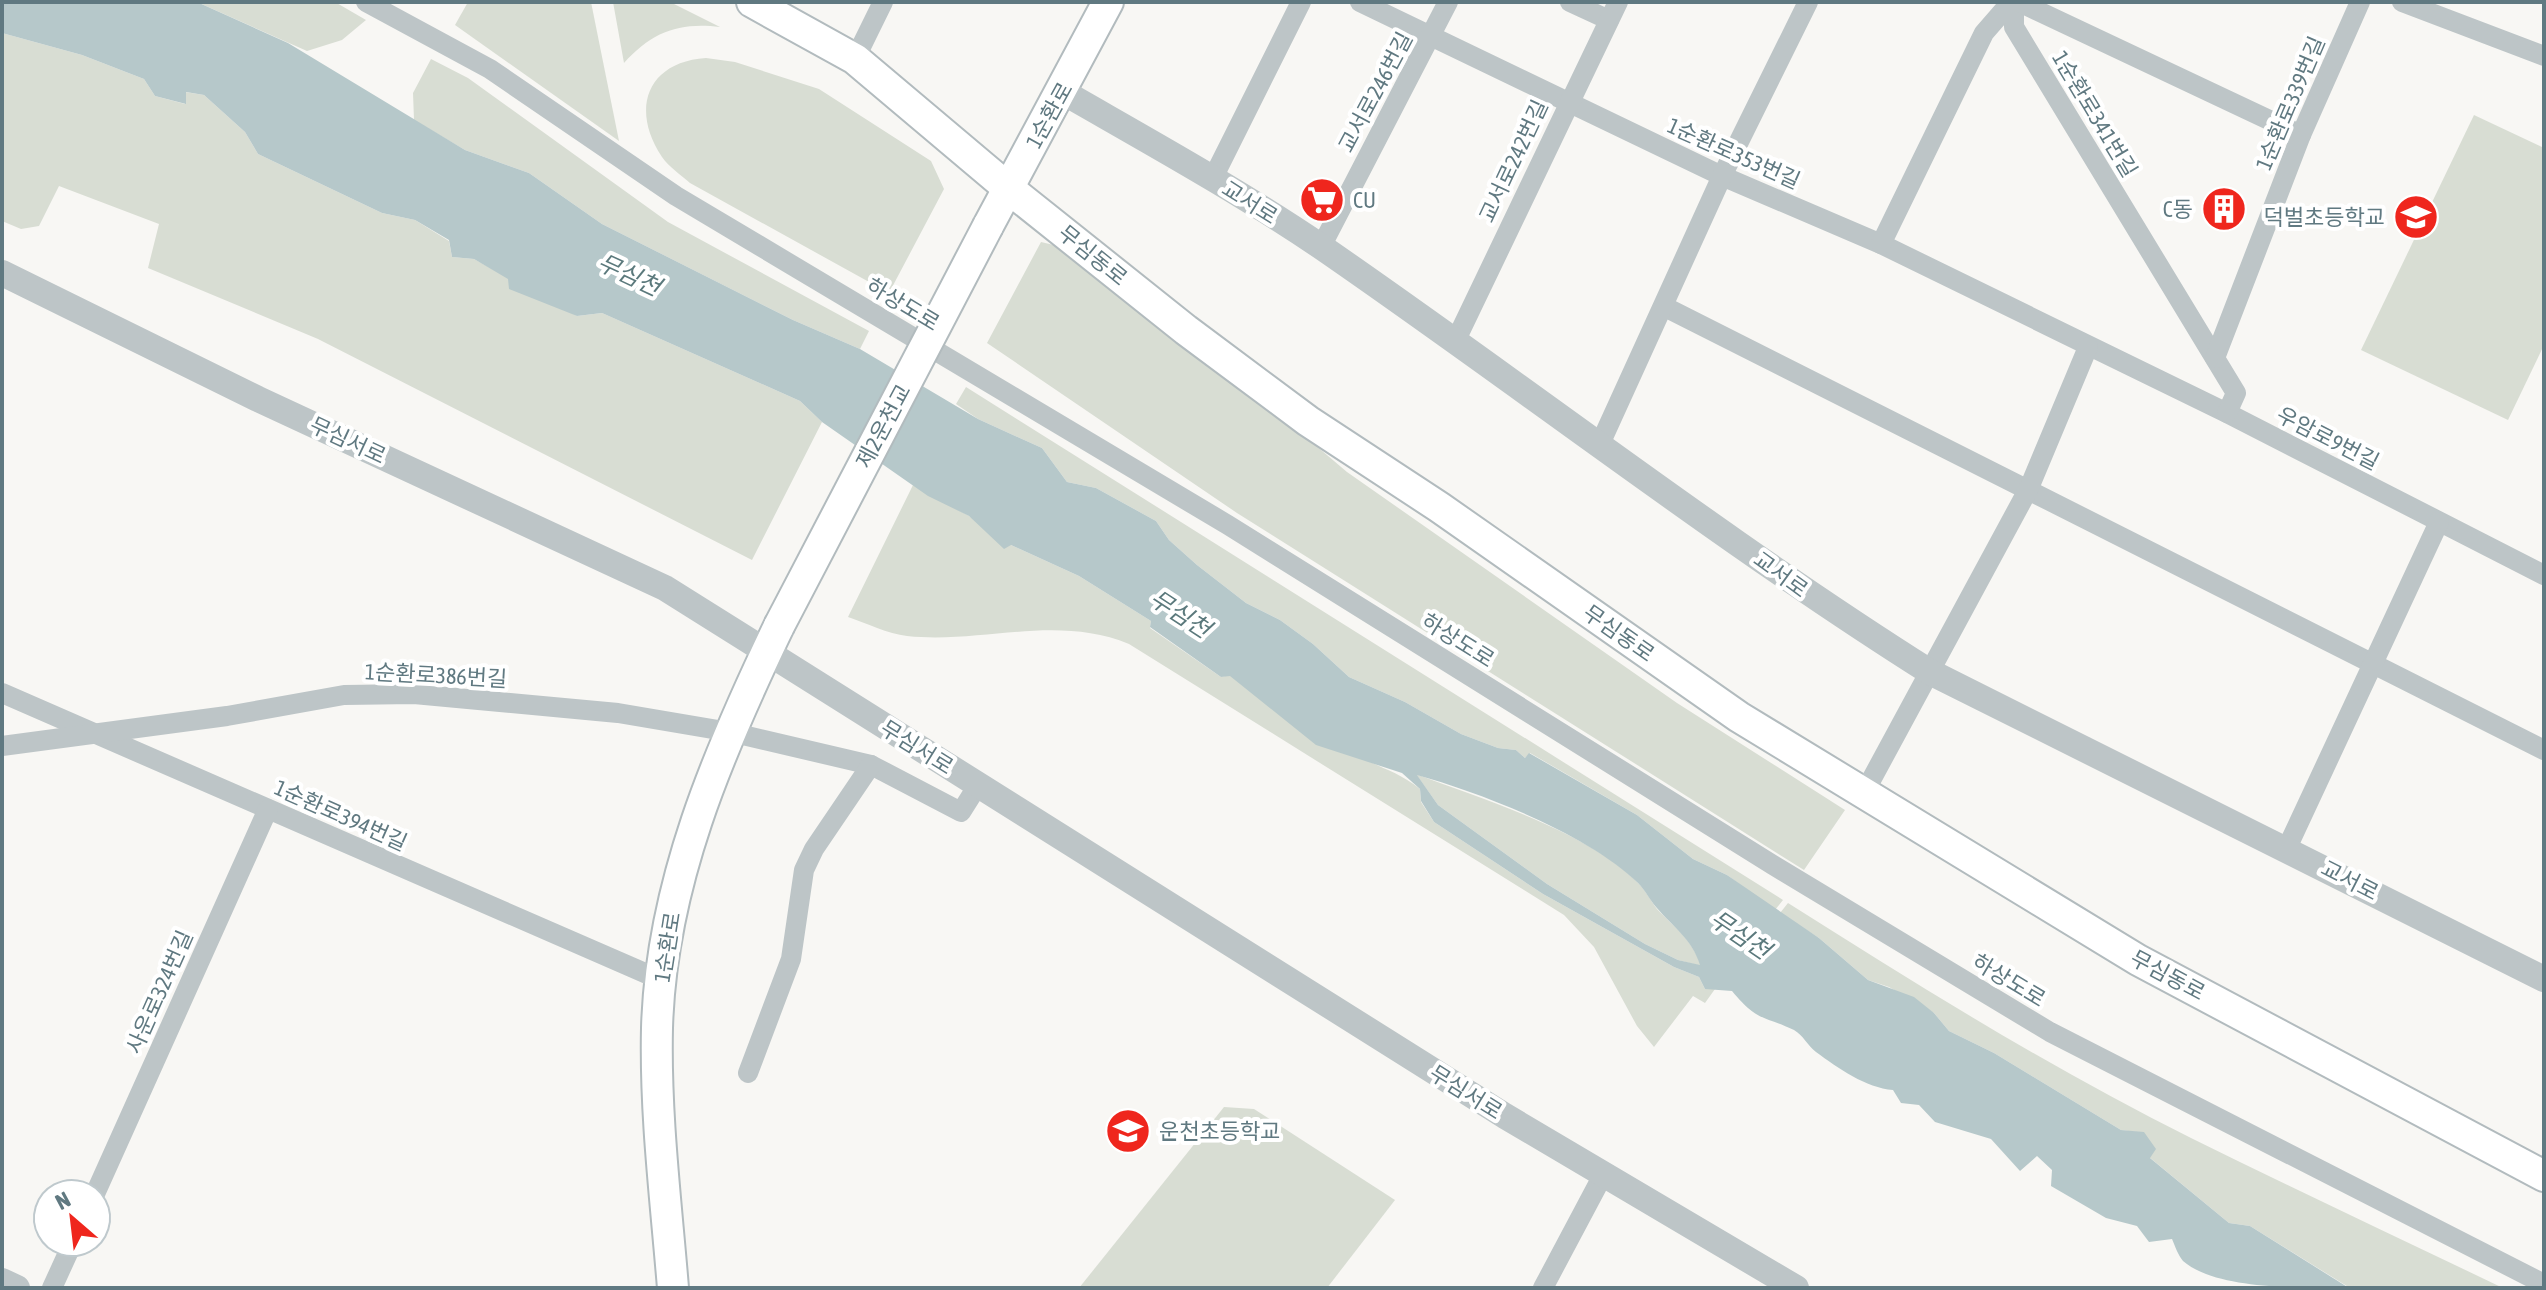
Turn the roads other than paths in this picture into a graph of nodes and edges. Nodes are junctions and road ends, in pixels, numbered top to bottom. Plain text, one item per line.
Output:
1 (366, 2) edge
2 (752, 2) edge
3 (883, 2) edge
4 (1108, 2) edge
5 (1301, 2) edge
6 (1360, 2) edge
7 (1448, 2) edge
8 (1570, 2) edge
9 (1808, 2) edge
10 (2015, 2) edge
11 (2360, 2) edge
12 (2402, 2) edge
13 (2437, 8) edge
14 (1614, 11) edge
15 (1430, 38) junction
16 (2544, 56) edge
17 (855, 59) junction
18 (1063, 92) junction
19 (1568, 102) junction
20 (2301, 135) junction
21 (1722, 176) junction
22 (1213, 178) junction
23 (1008, 188) junction
24 (988, 226) joint
25 (1881, 244) junction
26 (1321, 247) junction
27 (2, 273) edge
28 (1665, 307) junction
29 (1455, 342) junction
30 (2088, 347) junction
31 (2215, 358) junction
32 (2227, 413) junction
33 (1600, 444) junction
34 (2029, 488) junction
35 (2439, 522) junction
36 (2544, 575) edge
37 (772, 639) junction
38 (2372, 661) junction
39 (1930, 672) junction
40 (2, 693) edge
41 (730, 732) junction
42 (93, 733) junction
43 (2, 746) edge
44 (2544, 750) edge
45 (871, 765) junction
46 (978, 785) junction
47 (1863, 795) junction
48 (268, 809) junction
49 (2287, 848) junction
50 (2544, 979) edge
51 (661, 980) junction
52 (748, 1073) dead end
53 (1603, 1175) junction
54 (2544, 1176) edge
55 (102, 1178) edge
56 (66, 1258) edge
57 (2, 1281) edge
58 (2544, 1284) edge
59 (17, 1288) edge
60 (52, 1288) edge
61 (673, 1288) edge
62 (1543, 1288) edge
63 (1796, 1288) edge

1 - 58 street, 하상도로
2 - 17 main road, 무심동로
3 - 17 street
4 - 18 main road, 1순환로
5 - 22 street
6 - 15 street, 1순환로353번길
7 - 15 street, 교서로246번길
8 - 14 street
9 - 21 street
10 - 20 street, 1순환로341번길
10 - 25 street
10 - 31 street, 1순환로341번길
11 - 20 street, 1순환로339번길
12 - 13 street
13 - 16 street
14 - 19 street, 교서로242번길
15 - 19 street, 1순환로353번길
15 - 26 street, 교서로246번길
17 - 23 main road, 무심동로
18 - 22 street, 교서로
18 - 23 main road, 1순환로
19 - 21 street, 1순환로353번길
19 - 29 street, 교서로242번길
20 - 31 street, 1순환로339번길
21 - 25 street, 1순환로353번길
21 - 28 street
22 - 26 street, 교서로
23 - 24 main road, 1순환로
23 - 47 main road, 무심동로
24 - 37 main road, 제2운천교, bridge
25 - 30 street, 1순환로353번길
26 - 29 street, 교서로
27 - 37 street, 무심서로
28 - 33 street
28 - 34 street
29 - 33 street, 교서로
30 - 32 street, 우암로9번길
30 - 34 street
31 - 32 street, 1순환로341번길
32 - 35 street, 우암로9번길
33 - 39 street, 교서로
34 - 38 street
34 - 39 street
35 - 36 street, 우암로9번길
35 - 38 street
37 - 41 main road, 1순환로
37 - 46 street, 무심서로
38 - 44 street
38 - 49 street
39 - 47 street
39 - 49 street, 교서로
40 - 42 street, 1순환로394번길
41 - 42 street, 1순환로386번길
41 - 45 street, 1순환로386번길
41 - 51 main road, 1순환로
42 - 43 street, 1순환로386번길
42 - 48 street, 1순환로394번길
45 - 46 street, 1순환로386번길
45 - 52 street
46 - 53 street, 무심서로
47 - 54 main road, 무심동로
48 - 51 street, 1순환로394번길
48 - 55 street, 사운로324번길
49 - 50 street, 교서로
51 - 61 main road, 1순환로
53 - 62 street
53 - 63 street, 무심서로
56 - 60 street
57 - 59 street

